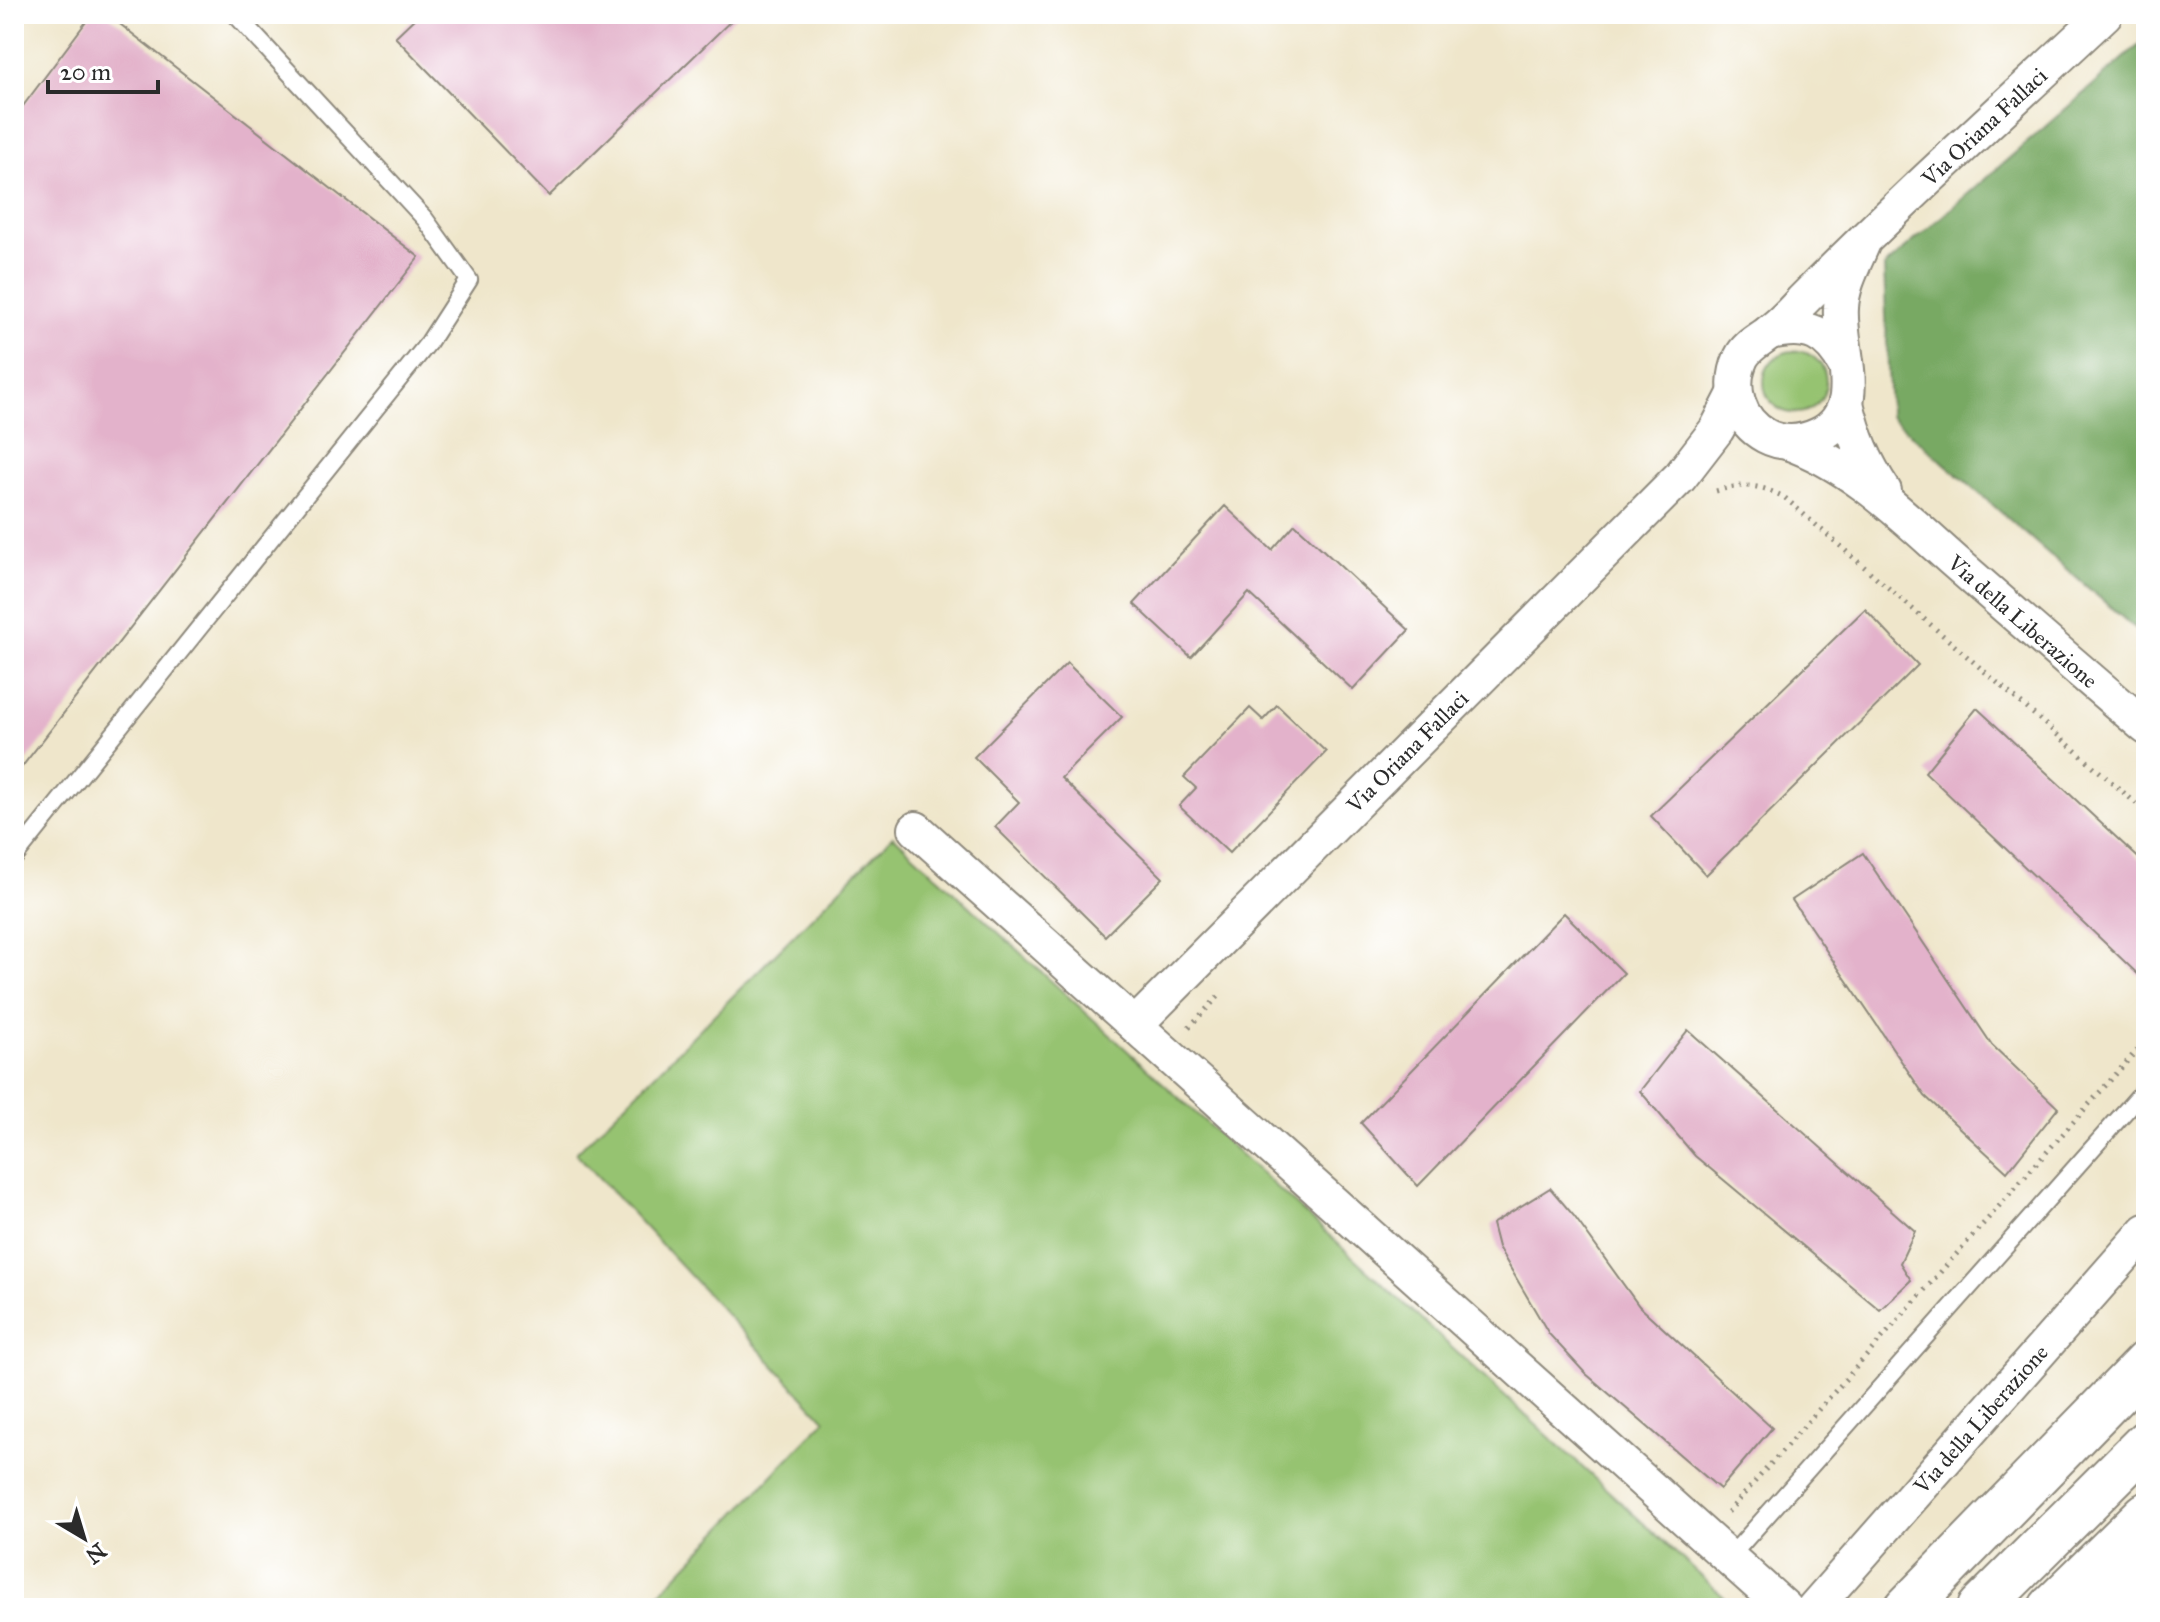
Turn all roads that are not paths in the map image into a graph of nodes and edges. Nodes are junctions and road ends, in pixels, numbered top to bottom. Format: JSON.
{"nodes":[{"id":1,"x":2105,"y":14,"type":"edge"},
{"id":2,"x":240,"y":17,"type":"edge"},
{"id":3,"x":1864,"y":240,"type":"junction"},
{"id":4,"x":1770,"y":332,"type":"junction"},
{"id":5,"x":1847,"y":366,"type":"junction"},
{"id":6,"x":1735,"y":394,"type":"junction"},
{"id":7,"x":1846,"y":403,"type":"junction"},
{"id":8,"x":1777,"y":440,"type":"junction"},
{"id":9,"x":1680,"y":477,"type":"junction"},
{"id":10,"x":1901,"y":515,"type":"junction"},
{"id":11,"x":2146,"y":727,"type":"edge"},
{"id":12,"x":916,"y":829,"type":"dead end"},
{"id":13,"x":14,"y":858,"type":"edge"},
{"id":14,"x":1135,"y":1025,"type":"junction"},
{"id":15,"x":2146,"y":1088,"type":"edge"},
{"id":16,"x":2146,"y":1231,"type":"edge"},
{"id":17,"x":2146,"y":1363,"type":"edge"},
{"id":18,"x":2146,"y":1443,"type":"edge"},
{"id":19,"x":2146,"y":1515,"type":"edge"},
{"id":20,"x":1717,"y":1547,"type":"junction"},
{"id":21,"x":2146,"y":1573,"type":"edge"},
{"id":22,"x":1785,"y":1608,"type":"edge"},
{"id":23,"x":1814,"y":1608,"type":"edge"},
{"id":24,"x":1907,"y":1608,"type":"edge"},
{"id":25,"x":1980,"y":1608,"type":"edge"},
{"id":26,"x":2051,"y":1608,"type":"edge"},
{"id":27,"x":2105,"y":1608,"type":"edge"}],
"edges":[{"from":1,"to":3,"type":"street","name":"Via Oriana Fallaci"},
{"from":2,"to":13,"type":"lane"},
{"from":3,"to":4,"type":"street","name":"Via Oriana Fallaci"},
{"from":3,"to":5,"type":"street"},
{"from":4,"to":5,"type":"street"},
{"from":4,"to":6,"type":"street"},
{"from":5,"to":7,"type":"street"},
{"from":6,"to":8,"type":"street"},
{"from":6,"to":9,"type":"street"},
{"from":7,"to":8,"type":"street"},
{"from":7,"to":10,"type":"street","name":"Via della Liberazione"},
{"from":8,"to":9,"type":"street"},
{"from":8,"to":10,"type":"street","name":"Via della Liberazione"},
{"from":9,"to":14,"type":"street","name":"Via Oriana Fallaci"},
{"from":10,"to":11,"type":"street","name":"Via della Liberazione"},
{"from":12,"to":14,"type":"street"},
{"from":14,"to":20,"type":"street"},
{"from":15,"to":20,"type":"lane"},
{"from":16,"to":23,"type":"street","name":"Via della Liberazione"},
{"from":17,"to":24,"type":"highway"},
{"from":18,"to":25,"type":"highway"},
{"from":19,"to":26,"type":"highway"},
{"from":20,"to":22,"type":"street"},
{"from":21,"to":27,"type":"highway"}]}
